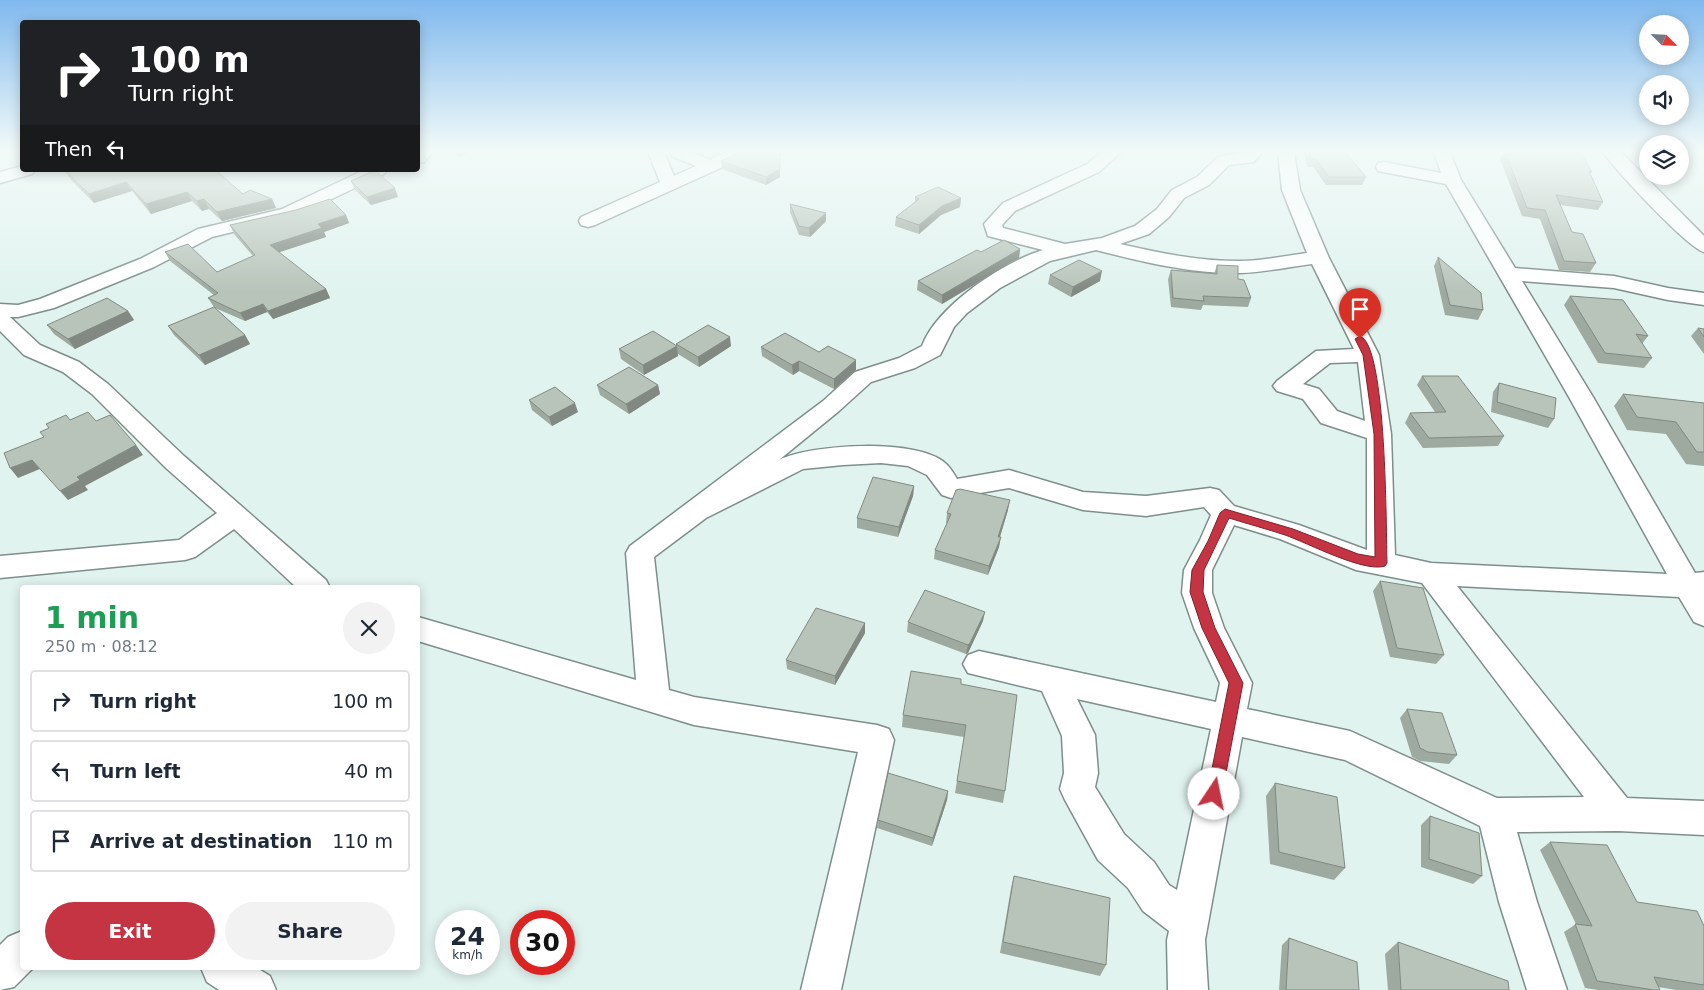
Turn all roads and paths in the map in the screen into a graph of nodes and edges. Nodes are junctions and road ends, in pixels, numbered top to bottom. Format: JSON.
{"nodes":[{"id":1,"x":319,"y":198,"type":"edge"},
{"id":2,"x":637,"y":198,"type":"edge"},
{"id":3,"x":1028,"y":198,"type":"edge"},
{"id":4,"x":1175,"y":198,"type":"edge"},
{"id":5,"x":1294,"y":198,"type":"edge"},
{"id":6,"x":1463,"y":198,"type":"edge"},
{"id":7,"x":1655,"y":198,"type":"edge"},
{"id":8,"x":588,"y":221,"type":"dead end"},
{"id":9,"x":1096,"y":245,"type":"junction"},
{"id":10,"x":1704,"y":246,"type":"edge"},
{"id":11,"x":1066,"y":250,"type":"junction"},
{"id":12,"x":1319,"y":258,"type":"junction"},
{"id":13,"x":1508,"y":274,"type":"junction"},
{"id":14,"x":1704,"y":299,"type":"edge"},
{"id":15,"x":0,"y":318,"type":"edge"},
{"id":16,"x":1368,"y":355,"type":"junction"},
{"id":17,"x":1379,"y":434,"type":"junction"},
{"id":18,"x":697,"y":511,"type":"junction"},
{"id":19,"x":1225,"y":513,"type":"junction"},
{"id":20,"x":235,"y":514,"type":"junction"},
{"id":21,"x":1381,"y":563,"type":"junction"},
{"id":22,"x":0,"y":567,"type":"edge"},
{"id":23,"x":1431,"y":574,"type":"junction"},
{"id":24,"x":1696,"y":584,"type":"edge"},
{"id":25,"x":313,"y":585,"type":"edge"},
{"id":26,"x":1704,"y":614,"type":"edge"},
{"id":27,"x":420,"y":630,"type":"edge"},
{"id":28,"x":979,"y":664,"type":"dead end"},
{"id":29,"x":1054,"y":681,"type":"junction"},
{"id":30,"x":654,"y":699,"type":"junction"},
{"id":31,"x":1229,"y":720,"type":"junction"},
{"id":32,"x":1618,"y":814,"type":"junction"},
{"id":33,"x":1495,"y":815,"type":"junction"},
{"id":34,"x":1704,"y":818,"type":"edge"},
{"id":35,"x":1190,"y":923,"type":"junction"},
{"id":36,"x":20,"y":953,"type":"edge"},
{"id":37,"x":224,"y":970,"type":"edge"},
{"id":38,"x":0,"y":972,"type":"edge"},
{"id":39,"x":256,"y":990,"type":"edge"},
{"id":40,"x":821,"y":990,"type":"edge"},
{"id":41,"x":1188,"y":990,"type":"edge"},
{"id":42,"x":1547,"y":990,"type":"edge"}],
"edges":[{"from":1,"to":15,"type":"street"},
{"from":2,"to":8,"type":"street"},
{"from":3,"to":11,"type":"street"},
{"from":4,"to":9,"type":"street"},
{"from":5,"to":12,"type":"street"},
{"from":6,"to":13,"type":"street"},
{"from":7,"to":10,"type":"street"},
{"from":9,"to":11,"type":"street"},
{"from":9,"to":12,"type":"street"},
{"from":11,"to":18,"type":"street"},
{"from":12,"to":16,"type":"street"},
{"from":13,"to":14,"type":"street"},
{"from":13,"to":24,"type":"street"},
{"from":15,"to":20,"type":"street"},
{"from":16,"to":17,"type":"street"},
{"from":16,"to":17,"type":"street"},
{"from":17,"to":21,"type":"street"},
{"from":18,"to":19,"type":"street"},
{"from":18,"to":30,"type":"street"},
{"from":19,"to":21,"type":"street"},
{"from":19,"to":31,"type":"street"},
{"from":20,"to":22,"type":"street"},
{"from":20,"to":25,"type":"street"},
{"from":21,"to":23,"type":"street"},
{"from":23,"to":24,"type":"street"},
{"from":23,"to":32,"type":"street"},
{"from":24,"to":26,"type":"street"},
{"from":27,"to":30,"type":"street"},
{"from":28,"to":29,"type":"street"},
{"from":29,"to":31,"type":"street"},
{"from":29,"to":35,"type":"street"},
{"from":30,"to":40,"type":"street"},
{"from":31,"to":33,"type":"street"},
{"from":31,"to":35,"type":"street"},
{"from":32,"to":33,"type":"street"},
{"from":32,"to":34,"type":"street"},
{"from":33,"to":42,"type":"street"},
{"from":35,"to":41,"type":"street"},
{"from":36,"to":38,"type":"street"},
{"from":37,"to":39,"type":"street"}]}
